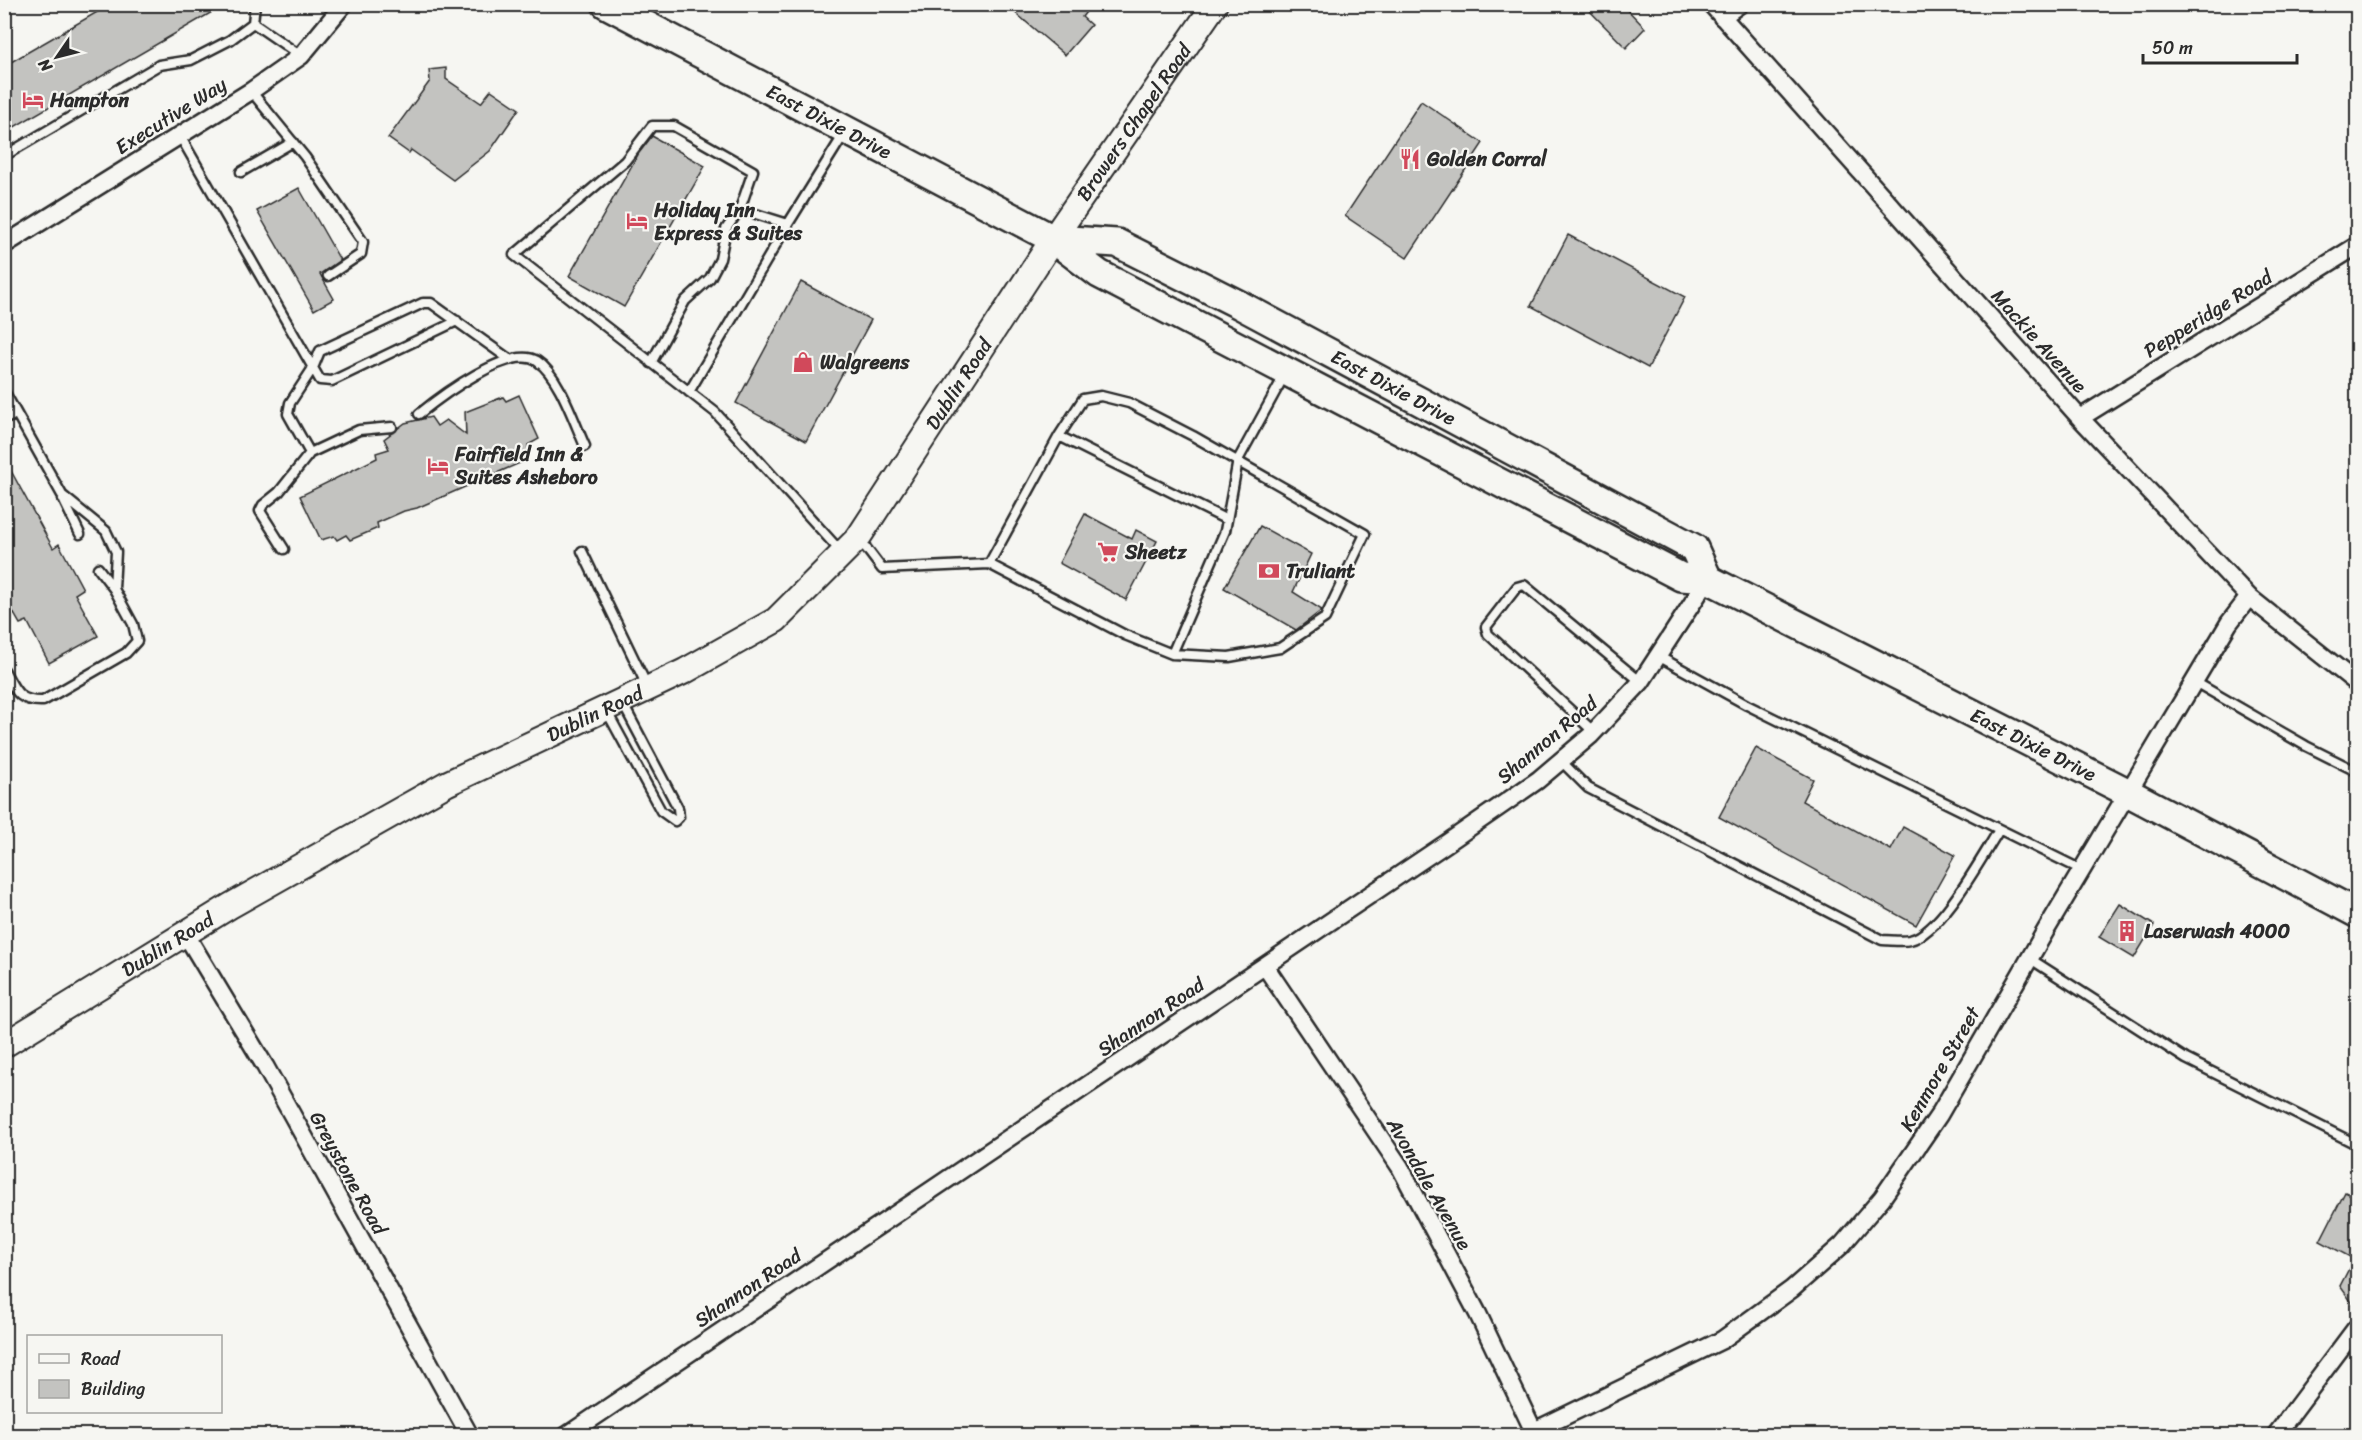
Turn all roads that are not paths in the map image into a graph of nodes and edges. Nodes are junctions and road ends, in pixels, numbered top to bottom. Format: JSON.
{"nodes":[{"id":1,"x":255,"y":4,"type":"edge"},
{"id":2,"x":344,"y":4,"type":"edge"},
{"id":3,"x":606,"y":4,"type":"edge"},
{"id":4,"x":1215,"y":4,"type":"edge"},
{"id":5,"x":1740,"y":4,"type":"edge"},
{"id":6,"x":1716,"y":11,"type":"edge"},
{"id":7,"x":253,"y":23,"type":"junction"},
{"id":8,"x":301,"y":56,"type":"junction"},
{"id":9,"x":251,"y":92,"type":"junction"},
{"id":10,"x":846,"y":131,"type":"junction"},
{"id":11,"x":180,"y":135,"type":"junction"},
{"id":12,"x":293,"y":142,"type":"junction"},
{"id":13,"x":4,"y":156,"type":"edge"},
{"id":14,"x":241,"y":172,"type":"dead end"},
{"id":15,"x":740,"y":209,"type":"junction"},
{"id":16,"x":788,"y":224,"type":"junction"},
{"id":17,"x":1053,"y":239,"type":"junction"},
{"id":18,"x":6,"y":240,"type":"edge"},
{"id":19,"x":2358,"y":245,"type":"edge"},
{"id":20,"x":328,"y":276,"type":"dead end"},
{"id":21,"x":457,"y":321,"type":"junction"},
{"id":22,"x":509,"y":359,"type":"junction"},
{"id":23,"x":651,"y":363,"type":"junction"},
{"id":24,"x":313,"y":368,"type":"junction"},
{"id":25,"x":1286,"y":373,"type":"junction"},
{"id":26,"x":4,"y":391,"type":"edge"},
{"id":27,"x":689,"y":393,"type":"junction"},
{"id":28,"x":16,"y":414,"type":"junction"},
{"id":29,"x":419,"y":414,"type":"dead end"},
{"id":30,"x":2080,"y":418,"type":"junction"},
{"id":31,"x":4,"y":420,"type":"edge"},
{"id":32,"x":392,"y":427,"type":"dead end"},
{"id":33,"x":1059,"y":436,"type":"junction"},
{"id":34,"x":585,"y":446,"type":"dead end"},
{"id":35,"x":310,"y":453,"type":"junction"},
{"id":36,"x":1238,"y":460,"type":"junction"},
{"id":37,"x":62,"y":495,"type":"junction"},
{"id":38,"x":1227,"y":520,"type":"junction"},
{"id":39,"x":80,"y":534,"type":"dead end"},
{"id":40,"x":850,"y":546,"type":"junction"},
{"id":41,"x":284,"y":549,"type":"dead end"},
{"id":42,"x":582,"y":551,"type":"dead end"},
{"id":43,"x":989,"y":564,"type":"junction"},
{"id":44,"x":98,"y":568,"type":"dead end"},
{"id":45,"x":1708,"y":579,"type":"junction"},
{"id":46,"x":114,"y":589,"type":"junction"},
{"id":47,"x":2248,"y":597,"type":"junction"},
{"id":48,"x":1172,"y":654,"type":"junction"},
{"id":49,"x":1659,"y":656,"type":"junction"},
{"id":50,"x":4,"y":670,"type":"edge"},
{"id":51,"x":2195,"y":681,"type":"junction"},
{"id":52,"x":1641,"y":682,"type":"junction"},
{"id":53,"x":2358,"y":684,"type":"edge"},
{"id":54,"x":648,"y":688,"type":"junction"},
{"id":55,"x":613,"y":704,"type":"junction"},
{"id":56,"x":1594,"y":732,"type":"junction"},
{"id":57,"x":1561,"y":761,"type":"junction"},
{"id":58,"x":2358,"y":772,"type":"edge"},
{"id":59,"x":2129,"y":793,"type":"junction"},
{"id":60,"x":1999,"y":830,"type":"junction"},
{"id":61,"x":2082,"y":870,"type":"junction"},
{"id":62,"x":2358,"y":914,"type":"edge"},
{"id":63,"x":186,"y":933,"type":"junction"},
{"id":64,"x":2029,"y":958,"type":"junction"},
{"id":65,"x":1265,"y":966,"type":"junction"},
{"id":66,"x":4,"y":1045,"type":"edge"},
{"id":67,"x":2358,"y":1145,"type":"edge"},
{"id":68,"x":2356,"y":1328,"type":"dead end"},
{"id":69,"x":1535,"y":1433,"type":"edge"},
{"id":70,"x":470,"y":1436,"type":"edge"},
{"id":71,"x":566,"y":1436,"type":"edge"},
{"id":72,"x":2275,"y":1436,"type":"edge"}],
"edges":[{"from":1,"to":7,"type":"lane"},
{"from":2,"to":8,"type":"street","name":"Executive Way"},
{"from":3,"to":10,"type":"main road","name":"East Dixie Drive"},
{"from":4,"to":17,"type":"street","name":"Browers Chapel Road"},
{"from":5,"to":6,"type":"street"},
{"from":6,"to":30,"type":"street","name":"Mackie Avenue"},
{"from":7,"to":8,"type":"lane"},
{"from":7,"to":13,"type":"lane"},
{"from":8,"to":9,"type":"street","name":"Executive Way"},
{"from":9,"to":11,"type":"street","name":"Executive Way"},
{"from":9,"to":12,"type":"lane"},
{"from":10,"to":16,"type":"lane"},
{"from":10,"to":17,"type":"main road","name":"East Dixie Drive"},
{"from":11,"to":18,"type":"street","name":"Executive Way"},
{"from":11,"to":24,"type":"lane"},
{"from":12,"to":14,"type":"lane"},
{"from":12,"to":20,"type":"lane"},
{"from":15,"to":16,"type":"lane"},
{"from":15,"to":23,"type":"lane"},
{"from":15,"to":23,"type":"lane"},
{"from":16,"to":27,"type":"lane"},
{"from":17,"to":25,"type":"main road","name":"East Dixie Drive"},
{"from":17,"to":40,"type":"street","name":"Dublin Road"},
{"from":17,"to":45,"type":"main road","name":"East Dixie Drive"},
{"from":19,"to":30,"type":"street","name":"Pepperidge Road"},
{"from":21,"to":22,"type":"lane"},
{"from":21,"to":24,"type":"lane"},
{"from":21,"to":24,"type":"lane"},
{"from":22,"to":29,"type":"lane"},
{"from":22,"to":34,"type":"lane"},
{"from":23,"to":27,"type":"lane"},
{"from":24,"to":35,"type":"lane"},
{"from":25,"to":36,"type":"lane"},
{"from":25,"to":45,"type":"main road","name":"East Dixie Drive"},
{"from":26,"to":28,"type":"lane"},
{"from":27,"to":40,"type":"lane"},
{"from":28,"to":31,"type":"lane"},
{"from":28,"to":37,"type":"lane"},
{"from":30,"to":47,"type":"street","name":"Mackie Avenue"},
{"from":32,"to":35,"type":"lane"},
{"from":33,"to":36,"type":"lane"},
{"from":33,"to":38,"type":"lane"},
{"from":33,"to":43,"type":"lane"},
{"from":35,"to":41,"type":"lane"},
{"from":36,"to":38,"type":"lane"},
{"from":36,"to":48,"type":"lane"},
{"from":37,"to":39,"type":"lane"},
{"from":37,"to":46,"type":"lane"},
{"from":38,"to":48,"type":"lane"},
{"from":40,"to":43,"type":"lane"},
{"from":40,"to":54,"type":"street","name":"Dublin Road"},
{"from":42,"to":54,"type":"lane"},
{"from":43,"to":48,"type":"lane"},
{"from":44,"to":46,"type":"lane"},
{"from":45,"to":49,"type":"street","name":"Shannon Road"},
{"from":45,"to":59,"type":"main road","name":"East Dixie Drive"},
{"from":46,"to":50,"type":"lane"},
{"from":47,"to":51,"type":"street","name":"Kenmore Street"},
{"from":47,"to":53,"type":"street","name":"Mackie Avenue"},
{"from":49,"to":52,"type":"street","name":"Shannon Road"},
{"from":49,"to":60,"type":"lane"},
{"from":51,"to":58,"type":"lane"},
{"from":51,"to":59,"type":"street","name":"Kenmore Street"},
{"from":52,"to":56,"type":"street","name":"Shannon Road"},
{"from":52,"to":56,"type":"lane"},
{"from":54,"to":55,"type":"street","name":"Dublin Road"},
{"from":55,"to":55,"type":"lane"},
{"from":55,"to":63,"type":"street","name":"Dublin Road"},
{"from":56,"to":57,"type":"street","name":"Shannon Road"},
{"from":57,"to":60,"type":"lane"},
{"from":57,"to":65,"type":"street","name":"Shannon Road"},
{"from":59,"to":61,"type":"street","name":"Kenmore Street"},
{"from":59,"to":62,"type":"main road","name":"East Dixie Drive"},
{"from":60,"to":61,"type":"lane"},
{"from":61,"to":64,"type":"street","name":"Kenmore Street"},
{"from":63,"to":66,"type":"street","name":"Dublin Road"},
{"from":63,"to":70,"type":"street","name":"Greystone Road"},
{"from":64,"to":67,"type":"lane"},
{"from":64,"to":69,"type":"street","name":"Kenmore Street"},
{"from":65,"to":69,"type":"street","name":"Avondale Avenue"},
{"from":65,"to":71,"type":"street","name":"Shannon Road"},
{"from":68,"to":72,"type":"street"}]}
